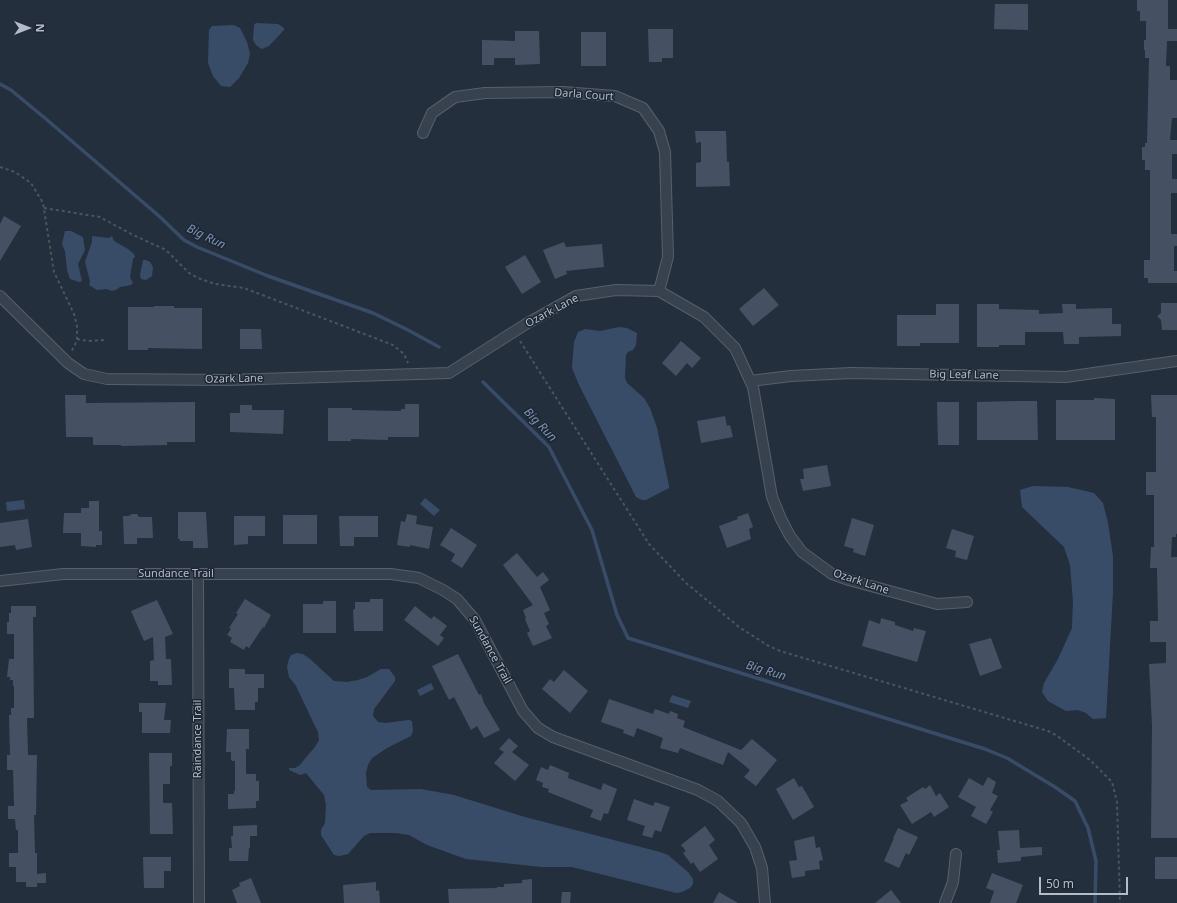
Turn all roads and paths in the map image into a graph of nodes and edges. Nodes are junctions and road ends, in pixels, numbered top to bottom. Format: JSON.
{"nodes":[{"id":1,"x":423,"y":133,"type":"dead end"},
{"id":2,"x":0,"y":167,"type":"edge"},
{"id":3,"x":44,"y":208,"type":"junction"},
{"id":4,"x":659,"y":291,"type":"junction"},
{"id":5,"x":0,"y":296,"type":"edge"},
{"id":6,"x":514,"y":332,"type":"junction"},
{"id":7,"x":77,"y":338,"type":"junction"},
{"id":8,"x":106,"y":340,"type":"dead end"},
{"id":9,"x":65,"y":360,"type":"junction"},
{"id":10,"x":1177,"y":361,"type":"edge"},
{"id":11,"x":412,"y":374,"type":"junction"},
{"id":12,"x":750,"y":381,"type":"junction"},
{"id":13,"x":198,"y":574,"type":"junction"},
{"id":14,"x":0,"y":581,"type":"edge"},
{"id":15,"x":967,"y":602,"type":"dead end"},
{"id":16,"x":956,"y":854,"type":"dead end"},
{"id":17,"x":199,"y":903,"type":"edge"},
{"id":18,"x":765,"y":903,"type":"edge"},
{"id":19,"x":945,"y":903,"type":"edge"},
{"id":20,"x":1120,"y":903,"type":"edge"}],
"edges":[{"from":1,"to":4,"type":"street","name":"Darla Court"},
{"from":2,"to":3,"type":"path"},
{"from":3,"to":7,"type":"path"},
{"from":3,"to":11,"type":"path"},
{"from":4,"to":6,"type":"street","name":"Ozark Lane"},
{"from":4,"to":12,"type":"street","name":"Ozark Lane"},
{"from":5,"to":9,"type":"street","name":"Ozark Lane"},
{"from":6,"to":11,"type":"street","name":"Ozark Lane"},
{"from":6,"to":20,"type":"path"},
{"from":7,"to":8,"type":"path"},
{"from":7,"to":9,"type":"path"},
{"from":9,"to":11,"type":"street","name":"Ozark Lane"},
{"from":10,"to":12,"type":"street","name":"Big Leaf Lane"},
{"from":12,"to":15,"type":"street","name":"Ozark Lane"},
{"from":13,"to":14,"type":"street","name":"Sundance Trail"},
{"from":13,"to":17,"type":"street","name":"Raindance Trail"},
{"from":13,"to":18,"type":"street","name":"Sundance Trail"},
{"from":16,"to":19,"type":"street"}]}
